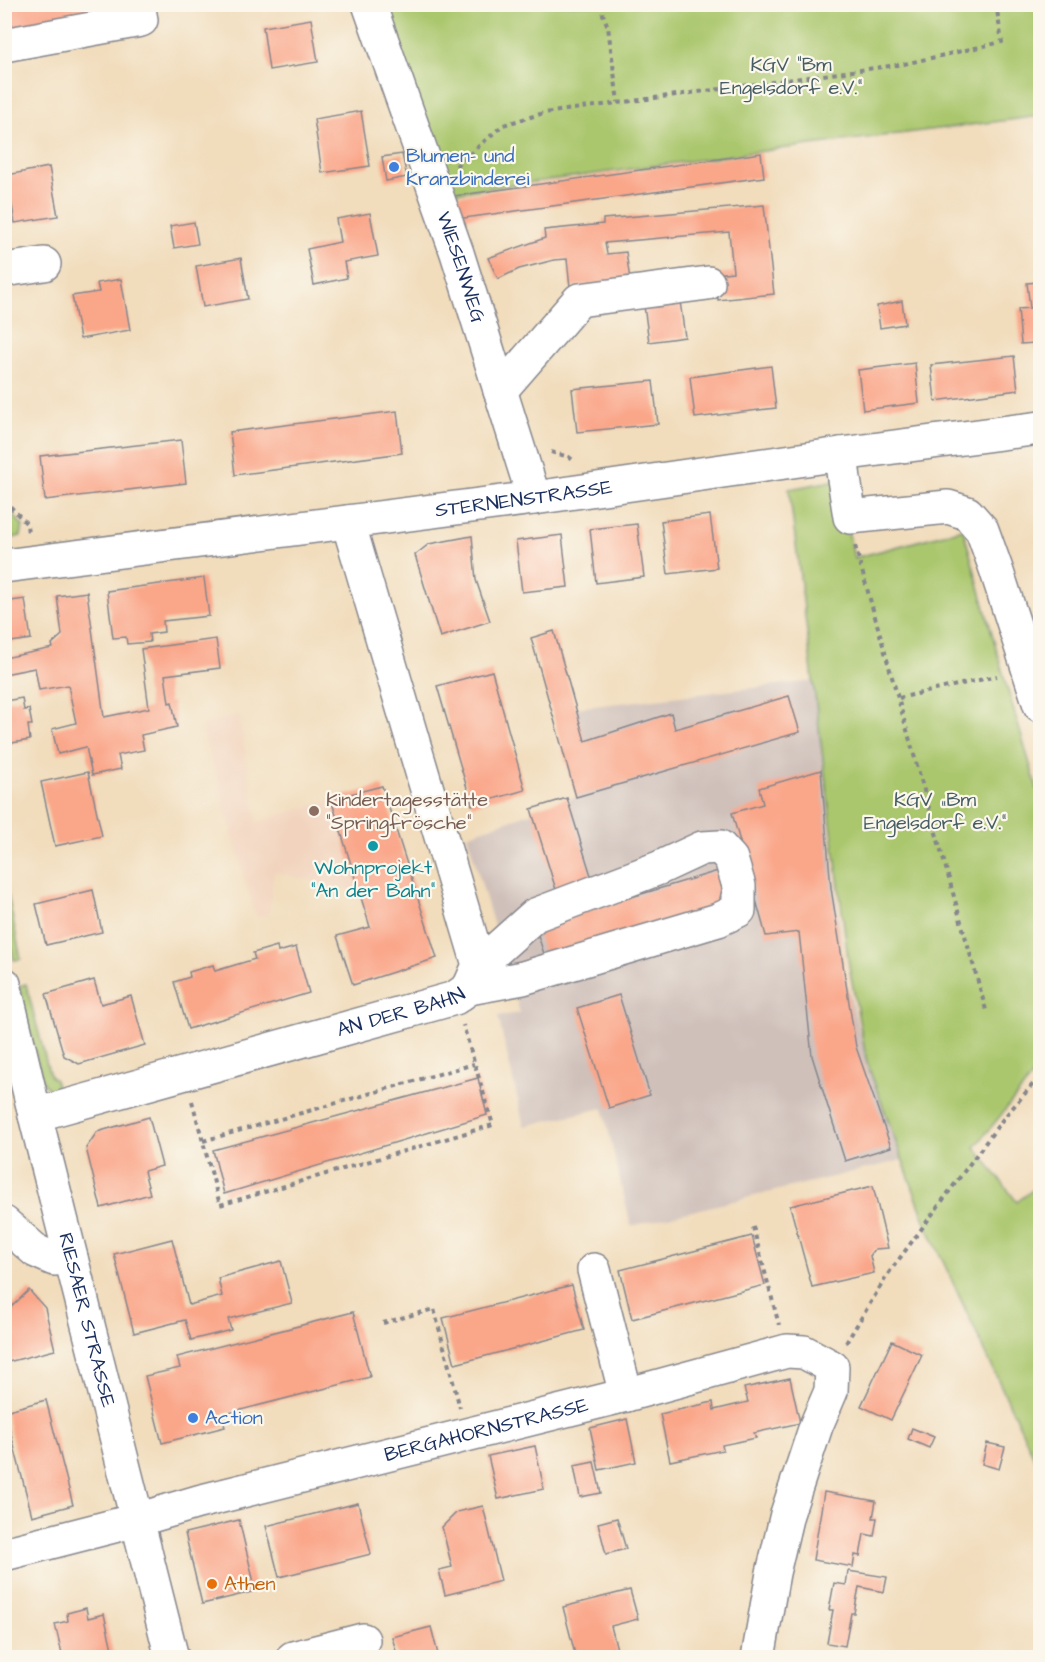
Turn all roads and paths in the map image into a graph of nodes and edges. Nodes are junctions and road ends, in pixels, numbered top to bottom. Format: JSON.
{"nodes":[{"id":1,"x":138,"y":4,"type":"edge"},
{"id":2,"x":369,"y":4,"type":"edge"},
{"id":3,"x":599,"y":4,"type":"edge"},
{"id":4,"x":996,"y":4,"type":"edge"},
{"id":5,"x":4,"y":45,"type":"edge"},
{"id":6,"x":618,"y":102,"type":"junction"},
{"id":7,"x":439,"y":202,"type":"junction"},
{"id":8,"x":44,"y":264,"type":"dead end"},
{"id":9,"x":4,"y":270,"type":"edge"},
{"id":10,"x":708,"y":283,"type":"dead end"},
{"id":11,"x":500,"y":391,"type":"junction"},
{"id":12,"x":1041,"y":428,"type":"edge"},
{"id":13,"x":516,"y":441,"type":"junction"},
{"id":14,"x":841,"y":454,"type":"junction"},
{"id":15,"x":610,"y":486,"type":"junction"},
{"id":16,"x":534,"y":498,"type":"junction"},
{"id":17,"x":4,"y":500,"type":"edge"},
{"id":18,"x":850,"y":517,"type":"junction"},
{"id":19,"x":348,"y":522,"type":"junction"},
{"id":20,"x":18,"y":564,"type":"edge"},
{"id":21,"x":998,"y":676,"type":"dead end"},
{"id":22,"x":899,"y":698,"type":"junction"},
{"id":23,"x":1041,"y":705,"type":"edge"},
{"id":24,"x":4,"y":984,"type":"edge"},
{"id":25,"x":467,"y":984,"type":"junction"},
{"id":26,"x":986,"y":1010,"type":"dead end"},
{"id":27,"x":474,"y":1064,"type":"junction"},
{"id":28,"x":185,"y":1073,"type":"junction"},
{"id":29,"x":1041,"y":1076,"type":"edge"},
{"id":30,"x":35,"y":1115,"type":"junction"},
{"id":31,"x":203,"y":1141,"type":"junction"},
{"id":32,"x":4,"y":1223,"type":"edge"},
{"id":33,"x":753,"y":1227,"type":"dead end"},
{"id":34,"x":70,"y":1258,"type":"junction"},
{"id":35,"x":594,"y":1270,"type":"dead end"},
{"id":36,"x":383,"y":1323,"type":"dead end"},
{"id":37,"x":787,"y":1351,"type":"junction"},
{"id":38,"x":832,"y":1367,"type":"junction"},
{"id":39,"x":626,"y":1395,"type":"junction"},
{"id":40,"x":467,"y":1435,"type":"junction"},
{"id":41,"x":137,"y":1520,"type":"junction"},
{"id":42,"x":4,"y":1554,"type":"edge"},
{"id":43,"x":363,"y":1640,"type":"dead end"},
{"id":44,"x":172,"y":1658,"type":"edge"},
{"id":45,"x":292,"y":1658,"type":"edge"},
{"id":46,"x":758,"y":1658,"type":"edge"}],
"edges":[{"from":1,"to":5,"type":"street"},
{"from":2,"to":7,"type":"street","name":"WIESENWEG"},
{"from":3,"to":6,"type":"path"},
{"from":4,"to":6,"type":"path"},
{"from":6,"to":7,"type":"path"},
{"from":7,"to":11,"type":"street","name":"WIESENWEG"},
{"from":8,"to":9,"type":"street"},
{"from":10,"to":11,"type":"street"},
{"from":11,"to":13,"type":"street","name":"WIESENWEG"},
{"from":12,"to":14,"type":"street","name":"STERNENSTRASSE"},
{"from":13,"to":15,"type":"path"},
{"from":13,"to":16,"type":"street","name":"WIESENWEG"},
{"from":14,"to":15,"type":"street","name":"STERNENSTRASSE"},
{"from":14,"to":18,"type":"street"},
{"from":15,"to":16,"type":"street","name":"STERNENSTRASSE"},
{"from":16,"to":19,"type":"street","name":"STERNENSTRASSE"},
{"from":17,"to":20,"type":"path"},
{"from":18,"to":22,"type":"path"},
{"from":18,"to":23,"type":"street"},
{"from":19,"to":20,"type":"street","name":"STERNENSTRASSE"},
{"from":19,"to":25,"type":"street","name":"AN DER BAHN"},
{"from":21,"to":22,"type":"path"},
{"from":22,"to":26,"type":"path"},
{"from":24,"to":30,"type":"street","name":"RIESAER STRASSE"},
{"from":25,"to":25,"type":"street"},
{"from":25,"to":27,"type":"path"},
{"from":25,"to":28,"type":"street","name":"AN DER BAHN"},
{"from":27,"to":31,"type":"path"},
{"from":27,"to":31,"type":"path"},
{"from":28,"to":30,"type":"street","name":"AN DER BAHN"},
{"from":28,"to":31,"type":"path"},
{"from":29,"to":38,"type":"path"},
{"from":30,"to":34,"type":"street","name":"RIESAER STRASSE"},
{"from":32,"to":34,"type":"street"},
{"from":33,"to":37,"type":"path"},
{"from":34,"to":41,"type":"street","name":"RIESAER STRASSE"},
{"from":35,"to":39,"type":"street"},
{"from":36,"to":40,"type":"path"},
{"from":37,"to":38,"type":"street","name":"BERGAHORNSTRASSE"},
{"from":37,"to":39,"type":"street","name":"BERGAHORNSTRASSE"},
{"from":38,"to":46,"type":"street"},
{"from":39,"to":40,"type":"street","name":"BERGAHORNSTRASSE"},
{"from":40,"to":41,"type":"street","name":"BERGAHORNSTRASSE"},
{"from":41,"to":42,"type":"street","name":"BERGAHORNSTRASSE"},
{"from":41,"to":44,"type":"street","name":"RIESAER STRASSE"},
{"from":43,"to":45,"type":"street"}]}
